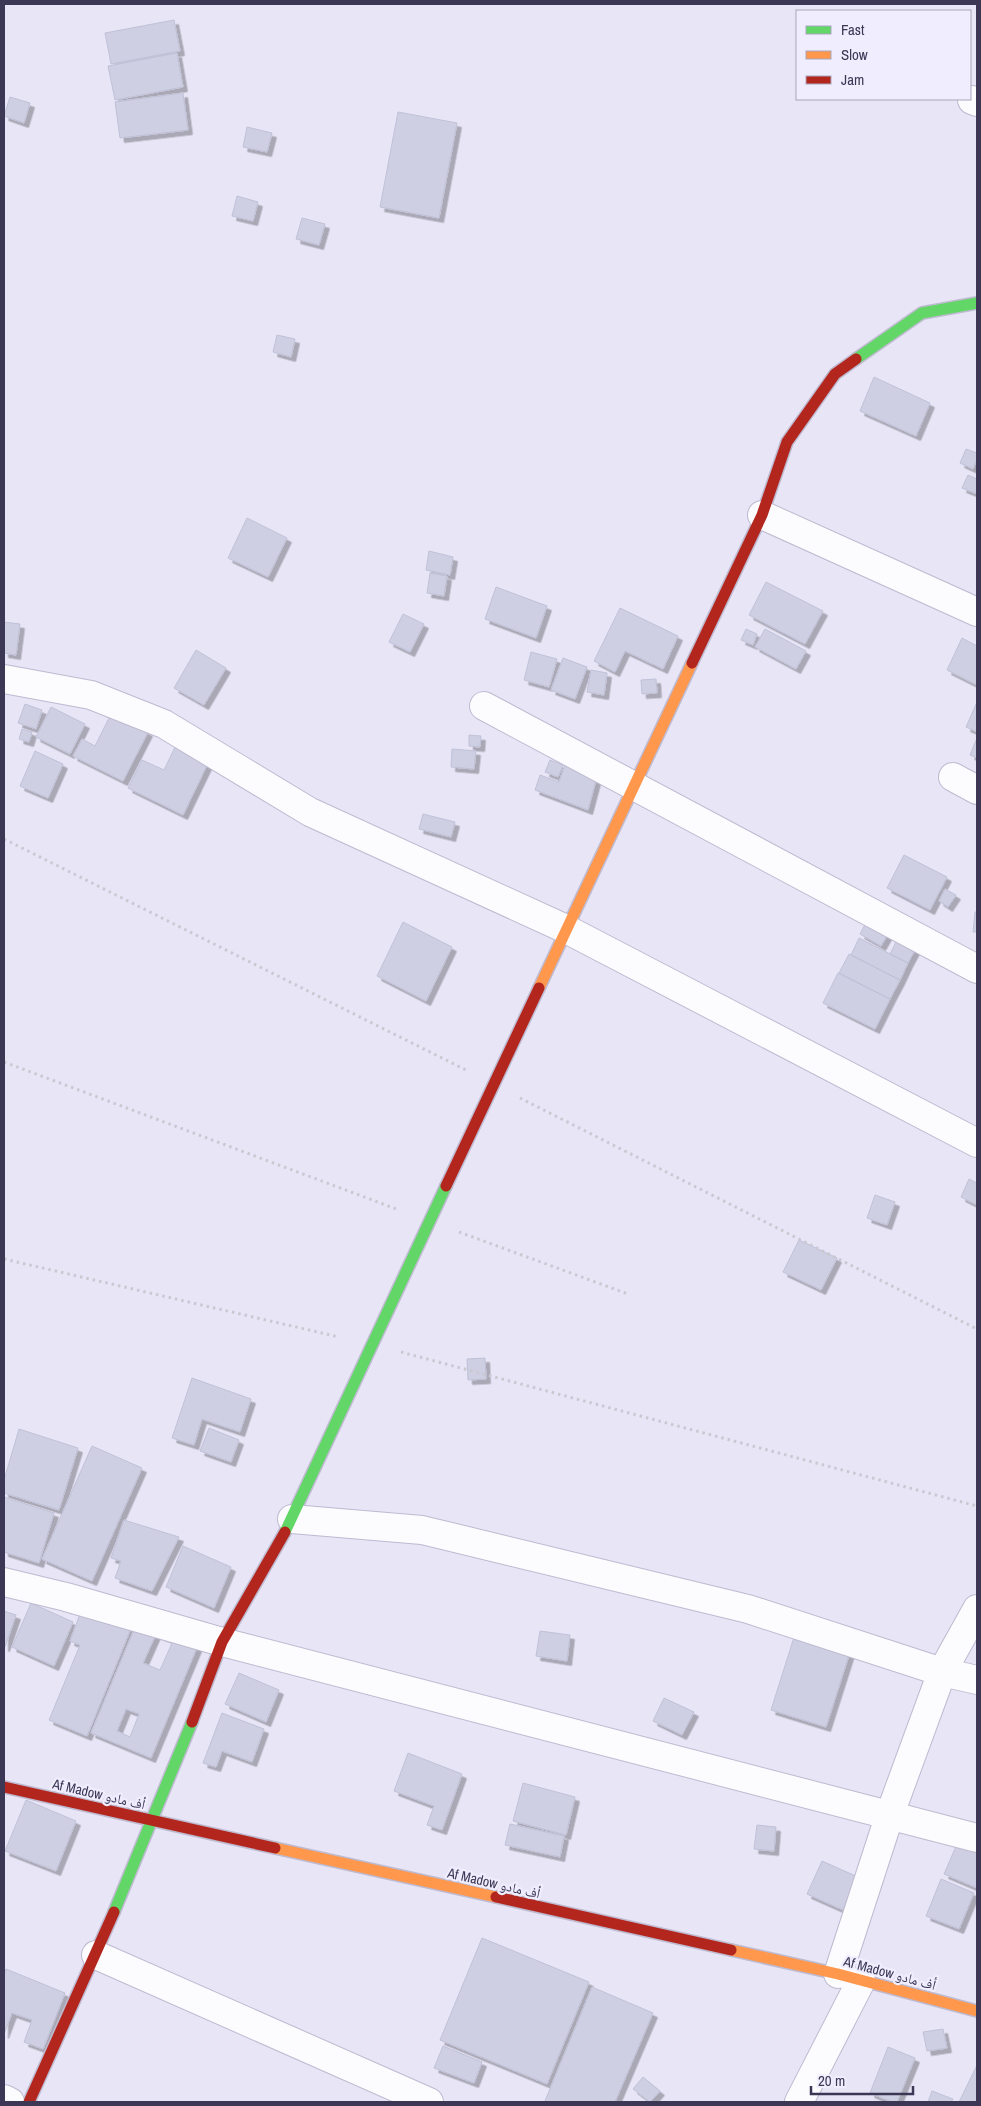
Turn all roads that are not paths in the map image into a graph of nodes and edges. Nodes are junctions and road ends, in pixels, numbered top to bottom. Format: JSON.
{"nodes":[{"id":1,"x":977,"y":303,"type":"edge"},
{"id":2,"x":762,"y":515,"type":"junction"},
{"id":3,"x":977,"y":612,"type":"edge"},
{"id":4,"x":4,"y":679,"type":"edge"},
{"id":5,"x":484,"y":706,"type":"dead end"},
{"id":6,"x":953,"y":777,"type":"dead end"},
{"id":7,"x":635,"y":786,"type":"junction"},
{"id":8,"x":977,"y":790,"type":"edge"},
{"id":9,"x":566,"y":929,"type":"junction"},
{"id":10,"x":977,"y":969,"type":"edge"},
{"id":11,"x":977,"y":1143,"type":"edge"},
{"id":12,"x":292,"y":1519,"type":"junction"},
{"id":13,"x":4,"y":1582,"type":"edge"},
{"id":14,"x":977,"y":1609,"type":"edge"},
{"id":15,"x":222,"y":1642,"type":"junction"},
{"id":16,"x":942,"y":1672,"type":"junction"},
{"id":17,"x":977,"y":1680,"type":"edge"},
{"id":18,"x":4,"y":1787,"type":"edge"},
{"id":19,"x":890,"y":1814,"type":"junction"},
{"id":20,"x":150,"y":1821,"type":"junction"},
{"id":21,"x":977,"y":1838,"type":"edge"},
{"id":22,"x":96,"y":1954,"type":"junction"},
{"id":23,"x":849,"y":1977,"type":"junction"},
{"id":24,"x":977,"y":2011,"type":"edge"},
{"id":25,"x":4,"y":2100,"type":"edge"},
{"id":26,"x":804,"y":2101,"type":"edge"},
{"id":27,"x":10,"y":2102,"type":"edge"},
{"id":28,"x":29,"y":2102,"type":"edge"},
{"id":29,"x":429,"y":2102,"type":"edge"}],
"edges":[{"from":1,"to":2,"type":"street"},
{"from":2,"to":3,"type":"street"},
{"from":2,"to":7,"type":"street"},
{"from":4,"to":9,"type":"street"},
{"from":5,"to":7,"type":"street"},
{"from":6,"to":8,"type":"street"},
{"from":7,"to":9,"type":"street"},
{"from":7,"to":10,"type":"street"},
{"from":9,"to":11,"type":"street"},
{"from":9,"to":12,"type":"street"},
{"from":12,"to":15,"type":"street"},
{"from":12,"to":16,"type":"street"},
{"from":13,"to":15,"type":"street"},
{"from":14,"to":16,"type":"street"},
{"from":15,"to":19,"type":"street"},
{"from":15,"to":20,"type":"street"},
{"from":16,"to":17,"type":"street"},
{"from":16,"to":19,"type":"street"},
{"from":18,"to":20,"type":"street","name":"Af Madow أف مادو"},
{"from":19,"to":21,"type":"street"},
{"from":19,"to":23,"type":"street"},
{"from":20,"to":22,"type":"street"},
{"from":20,"to":23,"type":"street","name":"Af Madow أف مادو"},
{"from":22,"to":28,"type":"street"},
{"from":22,"to":29,"type":"street"},
{"from":23,"to":24,"type":"street","name":"Af Madow أف مادو"},
{"from":23,"to":26,"type":"street"},
{"from":25,"to":27,"type":"street"}]}
